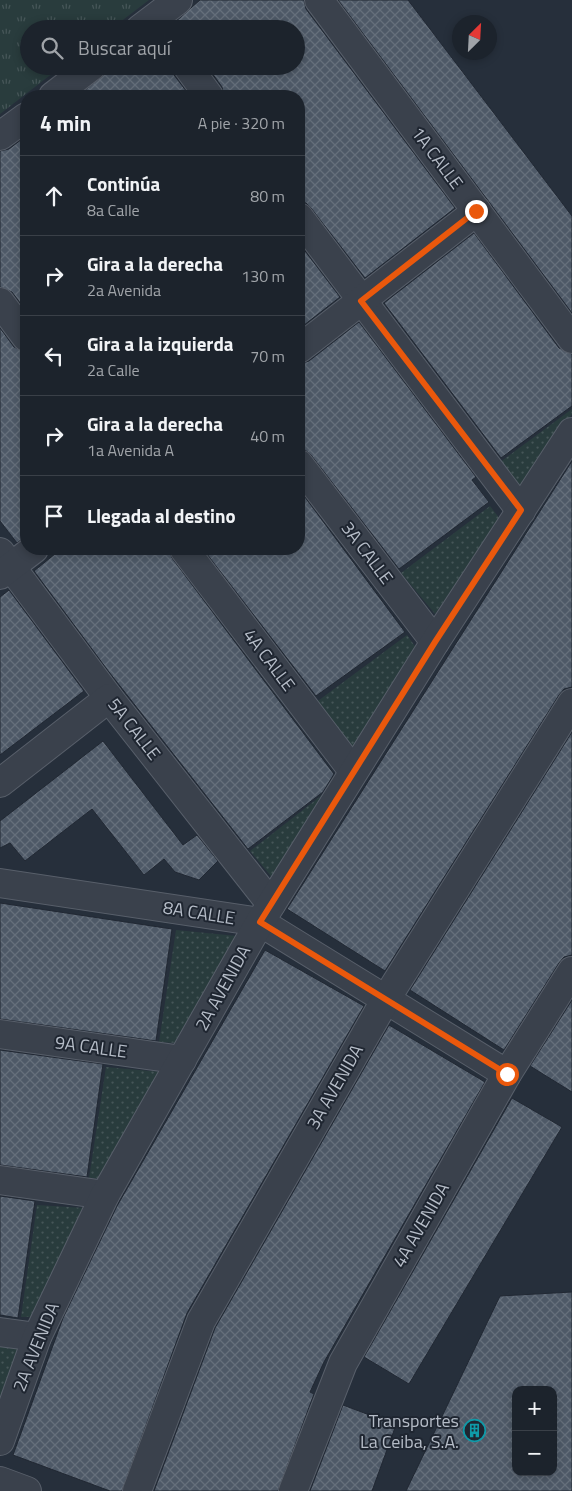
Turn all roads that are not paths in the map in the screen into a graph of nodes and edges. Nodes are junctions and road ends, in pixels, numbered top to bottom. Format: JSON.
{"nodes":[{"id":1,"x":178,"y":0,"type":"edge"},
{"id":2,"x":319,"y":0,"type":"edge"},
{"id":3,"x":156,"y":20,"type":"edge"},
{"id":4,"x":80,"y":75,"type":"edge"},
{"id":5,"x":194,"y":75,"type":"edge"},
{"id":6,"x":61,"y":90,"type":"edge"},
{"id":7,"x":205,"y":90,"type":"edge"},
{"id":8,"x":20,"y":121,"type":"edge"},
{"id":9,"x":0,"y":136,"type":"edge"},
{"id":10,"x":476,"y":211,"type":"junction"},
{"id":11,"x":305,"y":225,"type":"edge"},
{"id":12,"x":361,"y":301,"type":"junction"},
{"id":13,"x":0,"y":302,"type":"edge"},
{"id":14,"x":20,"y":329,"type":"edge"},
{"id":15,"x":572,"y":339,"type":"edge"},
{"id":16,"x":305,"y":344,"type":"edge"},
{"id":17,"x":572,"y":432,"type":"edge"},
{"id":18,"x":305,"y":472,"type":"edge"},
{"id":19,"x":521,"y":510,"type":"junction"},
{"id":20,"x":22,"y":555,"type":"edge"},
{"id":21,"x":189,"y":555,"type":"edge"},
{"id":22,"x":3,"y":564,"type":"edge"},
{"id":23,"x":435,"y":642,"type":"junction"},
{"id":24,"x":109,"y":698,"type":"junction"},
{"id":25,"x":572,"y":703,"type":"edge"},
{"id":26,"x":353,"y":771,"type":"junction"},
{"id":27,"x":0,"y":783,"type":"edge"},
{"id":28,"x":0,"y":883,"type":"edge"},
{"id":29,"x":265,"y":913,"type":"junction"},
{"id":30,"x":572,"y":971,"type":"edge"},
{"id":31,"x":386,"y":999,"type":"junction"},
{"id":32,"x":0,"y":1034,"type":"edge"},
{"id":33,"x":182,"y":1060,"type":"junction"},
{"id":34,"x":507,"y":1074,"type":"junction"},
{"id":35,"x":0,"y":1180,"type":"edge"},
{"id":36,"x":105,"y":1195,"type":"junction"},
{"id":37,"x":0,"y":1332,"type":"edge"},
{"id":38,"x":37,"y":1337,"type":"junction"},
{"id":39,"x":0,"y":1441,"type":"edge"},
{"id":40,"x":0,"y":1481,"type":"edge"},
{"id":41,"x":28,"y":1491,"type":"edge"},
{"id":42,"x":137,"y":1491,"type":"edge"},
{"id":43,"x":293,"y":1491,"type":"edge"}],
"edges":[{"from":1,"to":3,"type":"street"},
{"from":2,"to":10,"type":"street","name":"1A CALLE"},
{"from":4,"to":6,"type":"street"},
{"from":5,"to":7,"type":"street"},
{"from":8,"to":9,"type":"street"},
{"from":10,"to":12,"type":"street"},
{"from":10,"to":15,"type":"street","name":"1A CALLE"},
{"from":11,"to":12,"type":"street"},
{"from":12,"to":16,"type":"street"},
{"from":12,"to":19,"type":"street"},
{"from":13,"to":14,"type":"street"},
{"from":17,"to":19,"type":"street","name":"2A AVENIDA"},
{"from":18,"to":23,"type":"street","name":"3A CALLE"},
{"from":19,"to":23,"type":"street","name":"2A AVENIDA"},
{"from":20,"to":22,"type":"street"},
{"from":21,"to":26,"type":"street","name":"4A CALLE"},
{"from":22,"to":24,"type":"street","name":"5A CALLE"},
{"from":23,"to":26,"type":"street","name":"2A AVENIDA"},
{"from":24,"to":27,"type":"street"},
{"from":24,"to":29,"type":"street","name":"5A CALLE"},
{"from":25,"to":31,"type":"street","name":"3A AVENIDA"},
{"from":26,"to":29,"type":"street","name":"2A AVENIDA"},
{"from":28,"to":29,"type":"street","name":"8A CALLE"},
{"from":29,"to":31,"type":"street","name":"8A CALLE"},
{"from":29,"to":33,"type":"street","name":"2A AVENIDA"},
{"from":30,"to":34,"type":"street","name":"4A AVENIDA"},
{"from":31,"to":34,"type":"street","name":"8A CALLE"},
{"from":31,"to":42,"type":"street","name":"3A AVENIDA"},
{"from":32,"to":33,"type":"street","name":"9A CALLE"},
{"from":33,"to":36,"type":"street","name":"2A AVENIDA"},
{"from":34,"to":43,"type":"street","name":"4A AVENIDA"},
{"from":35,"to":36,"type":"street"},
{"from":36,"to":38,"type":"street","name":"2A AVENIDA"},
{"from":37,"to":38,"type":"street"},
{"from":38,"to":39,"type":"street","name":"2A AVENIDA"},
{"from":40,"to":41,"type":"street"}]}
